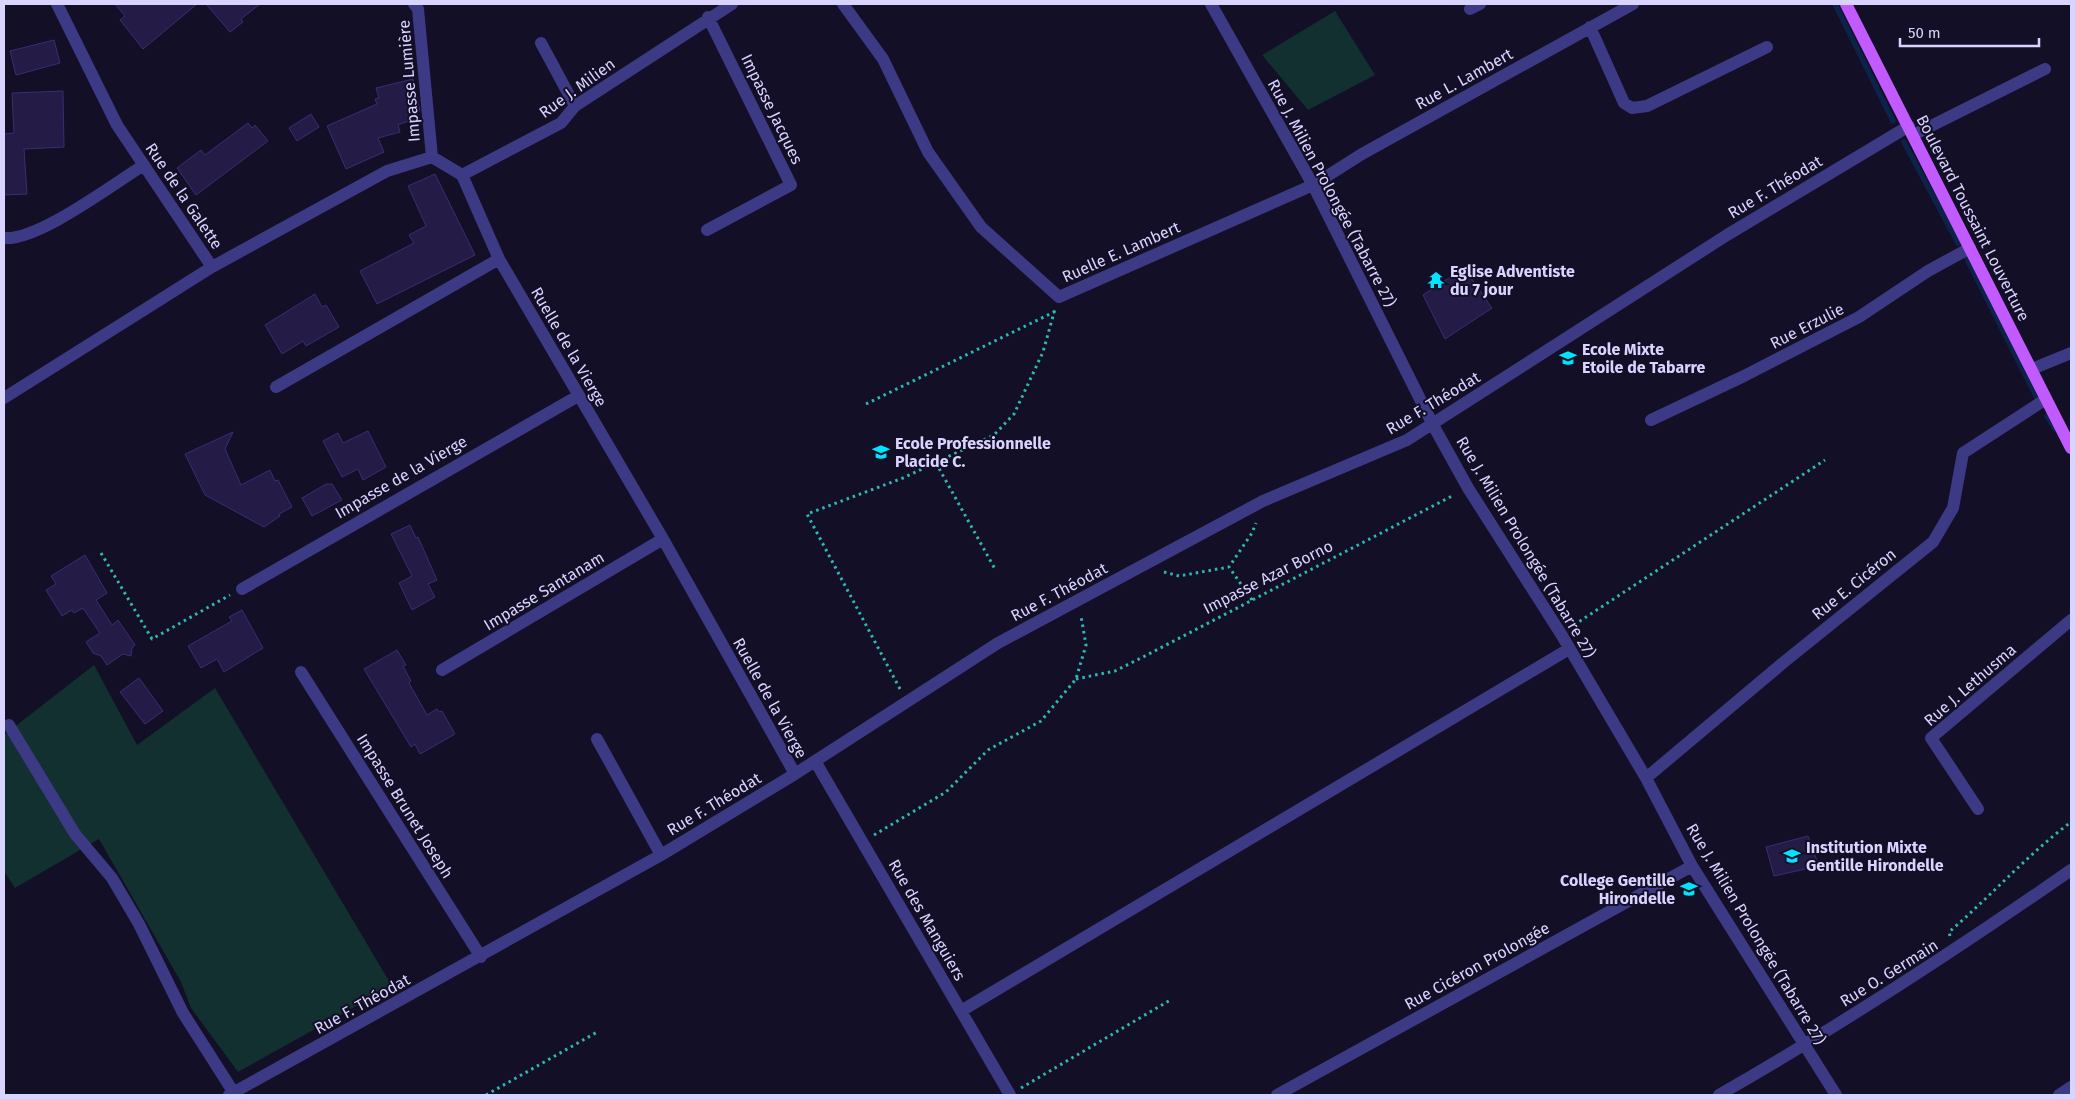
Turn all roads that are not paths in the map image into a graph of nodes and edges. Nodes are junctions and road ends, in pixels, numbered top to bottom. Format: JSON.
{"nodes":[{"id":1,"x":57,"y":4,"type":"edge"},
{"id":2,"x":414,"y":4,"type":"edge"},
{"id":3,"x":732,"y":4,"type":"edge"},
{"id":4,"x":843,"y":4,"type":"edge"},
{"id":5,"x":1211,"y":4,"type":"edge"},
{"id":6,"x":1633,"y":4,"type":"edge"},
{"id":7,"x":1846,"y":4,"type":"edge"},
{"id":8,"x":708,"y":17,"type":"junction"},
{"id":9,"x":1590,"y":27,"type":"junction"},
{"id":10,"x":540,"y":43,"type":"dead end"},
{"id":11,"x":1767,"y":47,"type":"dead end"},
{"id":12,"x":2045,"y":69,"type":"dead end"},
{"id":13,"x":575,"y":106,"type":"junction"},
{"id":14,"x":1911,"y":131,"type":"junction"},
{"id":15,"x":432,"y":157,"type":"junction"},
{"id":16,"x":144,"y":165,"type":"junction"},
{"id":17,"x":462,"y":175,"type":"junction"},
{"id":18,"x":1313,"y":185,"type":"junction"},
{"id":19,"x":707,"y":230,"type":"dead end"},
{"id":20,"x":4,"y":238,"type":"edge"},
{"id":21,"x":1970,"y":248,"type":"junction"},
{"id":22,"x":499,"y":259,"type":"junction"},
{"id":23,"x":212,"y":267,"type":"junction"},
{"id":24,"x":2071,"y":353,"type":"edge"},
{"id":25,"x":2032,"y":369,"type":"junction"},
{"id":26,"x":276,"y":387,"type":"dead end"},
{"id":27,"x":578,"y":396,"type":"junction"},
{"id":28,"x":4,"y":398,"type":"edge"},
{"id":29,"x":2046,"y":399,"type":"junction"},
{"id":30,"x":1651,"y":420,"type":"dead end"},
{"id":31,"x":1433,"y":425,"type":"junction"},
{"id":32,"x":2071,"y":448,"type":"edge"},
{"id":33,"x":663,"y":539,"type":"junction"},
{"id":34,"x":242,"y":589,"type":"road end"},
{"id":35,"x":2071,"y":620,"type":"edge"},
{"id":36,"x":1569,"y":649,"type":"junction"},
{"id":37,"x":442,"y":670,"type":"dead end"},
{"id":38,"x":301,"y":672,"type":"dead end"},
{"id":39,"x":9,"y":725,"type":"dead end"},
{"id":40,"x":597,"y":739,"type":"dead end"},
{"id":41,"x":815,"y":761,"type":"junction"},
{"id":42,"x":795,"y":774,"type":"junction"},
{"id":43,"x":1646,"y":778,"type":"junction"},
{"id":44,"x":1978,"y":809,"type":"dead end"},
{"id":45,"x":661,"y":855,"type":"junction"},
{"id":46,"x":1692,"y":866,"type":"junction"},
{"id":47,"x":2071,"y":870,"type":"edge"},
{"id":48,"x":481,"y":957,"type":"junction"},
{"id":49,"x":961,"y":1011,"type":"junction"},
{"id":50,"x":1804,"y":1046,"type":"junction"},
{"id":51,"x":2071,"y":1087,"type":"edge"},
{"id":52,"x":231,"y":1094,"type":"edge"},
{"id":53,"x":1010,"y":1095,"type":"edge"},
{"id":54,"x":1277,"y":1095,"type":"edge"},
{"id":55,"x":1719,"y":1095,"type":"edge"},
{"id":56,"x":1836,"y":1095,"type":"edge"},
{"id":57,"x":2059,"y":1095,"type":"edge"}],
"edges":[{"from":1,"to":16,"type":"street","name":"Rue de la Galette"},
{"from":2,"to":15,"type":"street","name":"Impasse Lumière"},
{"from":3,"to":8,"type":"street","name":"Rue J. Milien"},
{"from":4,"to":18,"type":"street","name":"Ruelle E. Lambert"},
{"from":5,"to":18,"type":"street","name":"Rue J. Milien Prolongée (Tabarre 27)"},
{"from":6,"to":9,"type":"street","name":"Rue L. Lambert"},
{"from":7,"to":14,"type":"main road","name":"Boulevard Toussaint Louverture"},
{"from":8,"to":13,"type":"street","name":"Rue J. Milien"},
{"from":8,"to":19,"type":"street","name":"Impasse Jacques"},
{"from":9,"to":11,"type":"street"},
{"from":9,"to":18,"type":"street","name":"Rue L. Lambert"},
{"from":10,"to":13,"type":"street"},
{"from":12,"to":14,"type":"street","name":"Rue F. Théodat"},
{"from":13,"to":17,"type":"street","name":"Rue J. Milien"},
{"from":14,"to":21,"type":"main road","name":"Boulevard Toussaint Louverture"},
{"from":14,"to":31,"type":"street","name":"Rue F. Théodat"},
{"from":15,"to":17,"type":"street"},
{"from":15,"to":23,"type":"street"},
{"from":16,"to":20,"type":"street"},
{"from":16,"to":23,"type":"street","name":"Rue de la Galette"},
{"from":17,"to":22,"type":"street","name":"Ruelle de la Vierge"},
{"from":18,"to":31,"type":"street","name":"Rue J. Milien Prolongée (Tabarre 27)"},
{"from":21,"to":25,"type":"main road","name":"Boulevard Toussaint Louverture"},
{"from":21,"to":30,"type":"street","name":"Rue Erzulie"},
{"from":22,"to":26,"type":"street"},
{"from":22,"to":27,"type":"street","name":"Ruelle de la Vierge"},
{"from":23,"to":28,"type":"street","name":"Rue de la Galette"},
{"from":24,"to":25,"type":"street"},
{"from":25,"to":29,"type":"main road","name":"Boulevard Toussaint Louverture"},
{"from":27,"to":33,"type":"street","name":"Ruelle de la Vierge"},
{"from":27,"to":34,"type":"street","name":"Impasse de la Vierge"},
{"from":29,"to":32,"type":"main road","name":"Boulevard Toussaint Louverture"},
{"from":29,"to":43,"type":"street","name":"Rue E. Cicéron"},
{"from":31,"to":36,"type":"street","name":"Rue J. Milien Prolongée (Tabarre 27)"},
{"from":31,"to":41,"type":"street","name":"Rue F. Théodat"},
{"from":33,"to":37,"type":"street","name":"Impasse Santanam"},
{"from":33,"to":42,"type":"street","name":"Ruelle de la Vierge"},
{"from":35,"to":44,"type":"street","name":"Rue J. Lethusma"},
{"from":36,"to":43,"type":"street","name":"Rue J. Milien Prolongée (Tabarre 27)"},
{"from":36,"to":49,"type":"street"},
{"from":38,"to":48,"type":"street","name":"Impasse Brunet Joseph"},
{"from":39,"to":52,"type":"street"},
{"from":40,"to":45,"type":"street"},
{"from":41,"to":42,"type":"street","name":"Rue F. Théodat"},
{"from":41,"to":49,"type":"street","name":"Rue des Manguiers"},
{"from":42,"to":45,"type":"street","name":"Rue F. Théodat"},
{"from":43,"to":46,"type":"street","name":"Rue J. Milien Prolongée (Tabarre 27)"},
{"from":45,"to":48,"type":"street","name":"Rue F. Théodat"},
{"from":46,"to":50,"type":"street","name":"Rue J. Milien Prolongée (Tabarre 27)"},
{"from":46,"to":54,"type":"street","name":"Rue Cicéron Prolongée"},
{"from":47,"to":50,"type":"street","name":"Rue O. Germain"},
{"from":48,"to":52,"type":"street","name":"Rue F. Théodat"},
{"from":49,"to":53,"type":"street","name":"Rue des Manguiers"},
{"from":50,"to":55,"type":"street","name":"Rue O. Germain"},
{"from":50,"to":56,"type":"street","name":"Rue J. Milien Prolongée (Tabarre 27)"},
{"from":51,"to":57,"type":"street"}]}
